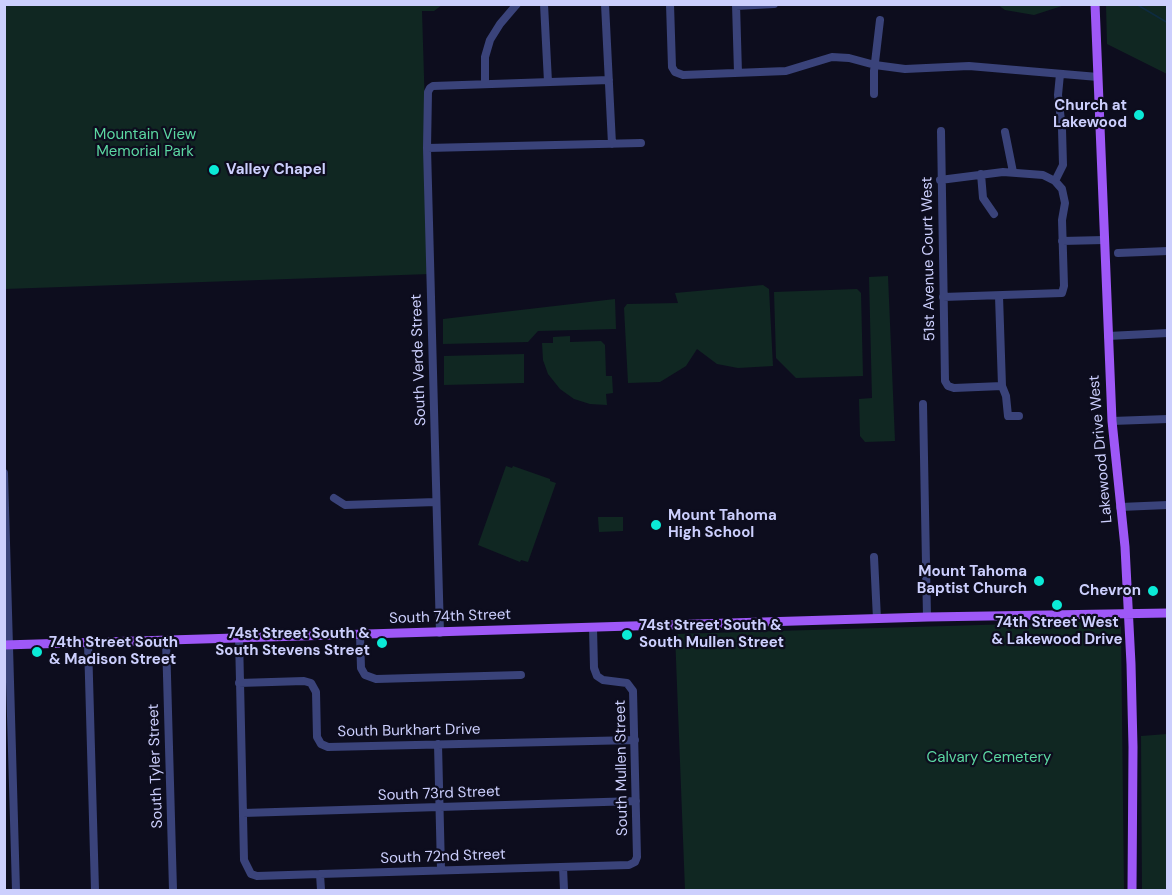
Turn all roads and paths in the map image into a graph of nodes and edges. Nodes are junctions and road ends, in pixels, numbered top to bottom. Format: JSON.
{"nodes":[{"id":1,"x":517,"y":4,"type":"edge"},
{"id":2,"x":544,"y":4,"type":"edge"},
{"id":3,"x":605,"y":4,"type":"edge"},
{"id":4,"x":670,"y":4,"type":"edge"},
{"id":5,"x":774,"y":4,"type":"edge"},
{"id":6,"x":1095,"y":4,"type":"edge"},
{"id":7,"x":736,"y":5,"type":"edge"},
{"id":8,"x":880,"y":20,"type":"dead end"},
{"id":9,"x":874,"y":65,"type":"junction"},
{"id":10,"x":738,"y":73,"type":"junction"},
{"id":11,"x":1060,"y":74,"type":"junction"},
{"id":12,"x":1098,"y":77,"type":"junction"},
{"id":13,"x":609,"y":80,"type":"junction"},
{"id":14,"x":548,"y":82,"type":"junction"},
{"id":15,"x":485,"y":84,"type":"junction"},
{"id":16,"x":874,"y":94,"type":"dead end"},
{"id":17,"x":941,"y":131,"type":"dead end"},
{"id":18,"x":1005,"y":132,"type":"dead end"},
{"id":19,"x":641,"y":143,"type":"dead end"},
{"id":20,"x":612,"y":144,"type":"junction"},
{"id":21,"x":427,"y":148,"type":"junction"},
{"id":22,"x":1013,"y":172,"type":"junction"},
{"id":23,"x":981,"y":174,"type":"junction"},
{"id":24,"x":940,"y":180,"type":"junction"},
{"id":25,"x":1055,"y":181,"type":"junction"},
{"id":26,"x":994,"y":214,"type":"dead end"},
{"id":27,"x":1104,"y":240,"type":"junction"},
{"id":28,"x":1062,"y":241,"type":"junction"},
{"id":29,"x":1167,"y":251,"type":"edge"},
{"id":30,"x":1118,"y":253,"type":"dead end"},
{"id":31,"x":999,"y":296,"type":"junction"},
{"id":32,"x":943,"y":297,"type":"junction"},
{"id":33,"x":1167,"y":333,"type":"edge"},
{"id":34,"x":1108,"y":336,"type":"junction"},
{"id":35,"x":1002,"y":386,"type":"junction"},
{"id":36,"x":922,"y":404,"type":"dead end"},
{"id":37,"x":1019,"y":416,"type":"dead end"},
{"id":38,"x":1167,"y":419,"type":"edge"},
{"id":39,"x":1112,"y":421,"type":"junction"},
{"id":40,"x":4,"y":473,"type":"edge"},
{"id":41,"x":334,"y":498,"type":"dead end"},
{"id":42,"x":436,"y":502,"type":"junction"},
{"id":43,"x":1167,"y":505,"type":"edge"},
{"id":44,"x":1120,"y":507,"type":"junction"},
{"id":45,"x":874,"y":557,"type":"dead end"},
{"id":46,"x":1129,"y":613,"type":"junction"},
{"id":47,"x":1167,"y":613,"type":"edge"},
{"id":48,"x":927,"y":617,"type":"junction"},
{"id":49,"x":876,"y":619,"type":"junction"},
{"id":50,"x":593,"y":628,"type":"junction"},
{"id":51,"x":440,"y":633,"type":"junction"},
{"id":52,"x":360,"y":635,"type":"junction"},
{"id":53,"x":239,"y":637,"type":"junction"},
{"id":54,"x":166,"y":640,"type":"junction"},
{"id":55,"x":88,"y":643,"type":"junction"},
{"id":56,"x":7,"y":645,"type":"edge"},
{"id":57,"x":521,"y":675,"type":"dead end"},
{"id":58,"x":239,"y":683,"type":"junction"},
{"id":59,"x":634,"y":740,"type":"junction"},
{"id":60,"x":438,"y":744,"type":"junction"},
{"id":61,"x":636,"y":801,"type":"junction"},
{"id":62,"x":440,"y":807,"type":"junction"},
{"id":63,"x":243,"y":813,"type":"junction"},
{"id":64,"x":635,"y":862,"type":"joint"},
{"id":65,"x":563,"y":867,"type":"junction"},
{"id":66,"x":441,"y":870,"type":"junction"},
{"id":67,"x":320,"y":874,"type":"junction"},
{"id":68,"x":16,"y":891,"type":"edge"},
{"id":69,"x":95,"y":891,"type":"edge"},
{"id":70,"x":173,"y":891,"type":"edge"},
{"id":71,"x":321,"y":891,"type":"edge"},
{"id":72,"x":564,"y":891,"type":"edge"},
{"id":73,"x":1132,"y":891,"type":"edge"}],
"edges":[{"from":1,"to":15,"type":"street"},
{"from":2,"to":14,"type":"street"},
{"from":3,"to":13,"type":"street"},
{"from":4,"to":10,"type":"street"},
{"from":5,"to":7,"type":"street"},
{"from":6,"to":12,"type":"main road","name":"Lakewood Drive West"},
{"from":7,"to":10,"type":"street"},
{"from":8,"to":9,"type":"street"},
{"from":9,"to":10,"type":"street"},
{"from":9,"to":11,"type":"street"},
{"from":9,"to":16,"type":"street"},
{"from":11,"to":12,"type":"street"},
{"from":11,"to":25,"type":"street"},
{"from":12,"to":27,"type":"main road","name":"Lakewood Drive West"},
{"from":13,"to":14,"type":"street"},
{"from":13,"to":20,"type":"street"},
{"from":14,"to":15,"type":"street"},
{"from":15,"to":21,"type":"street","name":"South Verde Street"},
{"from":17,"to":24,"type":"street","name":"51st Avenue Court West"},
{"from":18,"to":22,"type":"street"},
{"from":19,"to":20,"type":"street"},
{"from":20,"to":21,"type":"street"},
{"from":21,"to":42,"type":"street","name":"South Verde Street"},
{"from":22,"to":23,"type":"street"},
{"from":22,"to":25,"type":"street"},
{"from":23,"to":24,"type":"street"},
{"from":23,"to":26,"type":"street"},
{"from":24,"to":32,"type":"street","name":"51st Avenue Court West"},
{"from":25,"to":28,"type":"street"},
{"from":27,"to":28,"type":"street"},
{"from":27,"to":34,"type":"main road","name":"Lakewood Drive West"},
{"from":28,"to":31,"type":"street"},
{"from":29,"to":30,"type":"street"},
{"from":31,"to":32,"type":"street"},
{"from":31,"to":35,"type":"street"},
{"from":32,"to":35,"type":"street","name":"51st Avenue Court West"},
{"from":33,"to":34,"type":"street"},
{"from":34,"to":39,"type":"main road","name":"Lakewood Drive West"},
{"from":35,"to":37,"type":"street"},
{"from":36,"to":48,"type":"street"},
{"from":38,"to":39,"type":"street"},
{"from":39,"to":44,"type":"main road","name":"Lakewood Drive West"},
{"from":40,"to":56,"type":"street"},
{"from":41,"to":42,"type":"street"},
{"from":42,"to":51,"type":"street","name":"South Verde Street"},
{"from":43,"to":44,"type":"street"},
{"from":44,"to":46,"type":"main road","name":"Lakewood Drive West"},
{"from":45,"to":49,"type":"street"},
{"from":46,"to":47,"type":"main road","name":"South 74th Street"},
{"from":46,"to":48,"type":"main road","name":"South 74th Street"},
{"from":46,"to":73,"type":"main road","name":"Lakewood Drive West"},
{"from":48,"to":49,"type":"main road","name":"South 74th Street"},
{"from":49,"to":50,"type":"main road","name":"South 74th Street"},
{"from":50,"to":51,"type":"main road","name":"South 74th Street"},
{"from":50,"to":59,"type":"street","name":"South Mullen Street"},
{"from":51,"to":52,"type":"main road","name":"South 74th Street"},
{"from":52,"to":53,"type":"main road","name":"South 74th Street"},
{"from":52,"to":57,"type":"street"},
{"from":53,"to":54,"type":"main road","name":"South 74th Street"},
{"from":53,"to":58,"type":"street"},
{"from":54,"to":55,"type":"main road","name":"South 74th Street"},
{"from":54,"to":70,"type":"street","name":"South Tyler Street"},
{"from":55,"to":56,"type":"main road","name":"South 74th Street"},
{"from":55,"to":69,"type":"street"},
{"from":56,"to":68,"type":"street"},
{"from":58,"to":60,"type":"street","name":"South Burkhart Drive"},
{"from":58,"to":63,"type":"street"},
{"from":59,"to":60,"type":"street","name":"South Burkhart Drive"},
{"from":59,"to":61,"type":"street","name":"South Mullen Street"},
{"from":60,"to":62,"type":"street"},
{"from":61,"to":62,"type":"street","name":"South 73rd Street"},
{"from":61,"to":64,"type":"street","name":"South Mullen Street"},
{"from":62,"to":63,"type":"street","name":"South 73rd Street"},
{"from":62,"to":66,"type":"street"},
{"from":63,"to":67,"type":"street","name":"South 72nd Street"},
{"from":64,"to":65,"type":"street","name":"South 72nd Street"},
{"from":65,"to":66,"type":"street","name":"South 72nd Street"},
{"from":65,"to":72,"type":"street"},
{"from":66,"to":67,"type":"street","name":"South 72nd Street"},
{"from":67,"to":71,"type":"street"}]}
